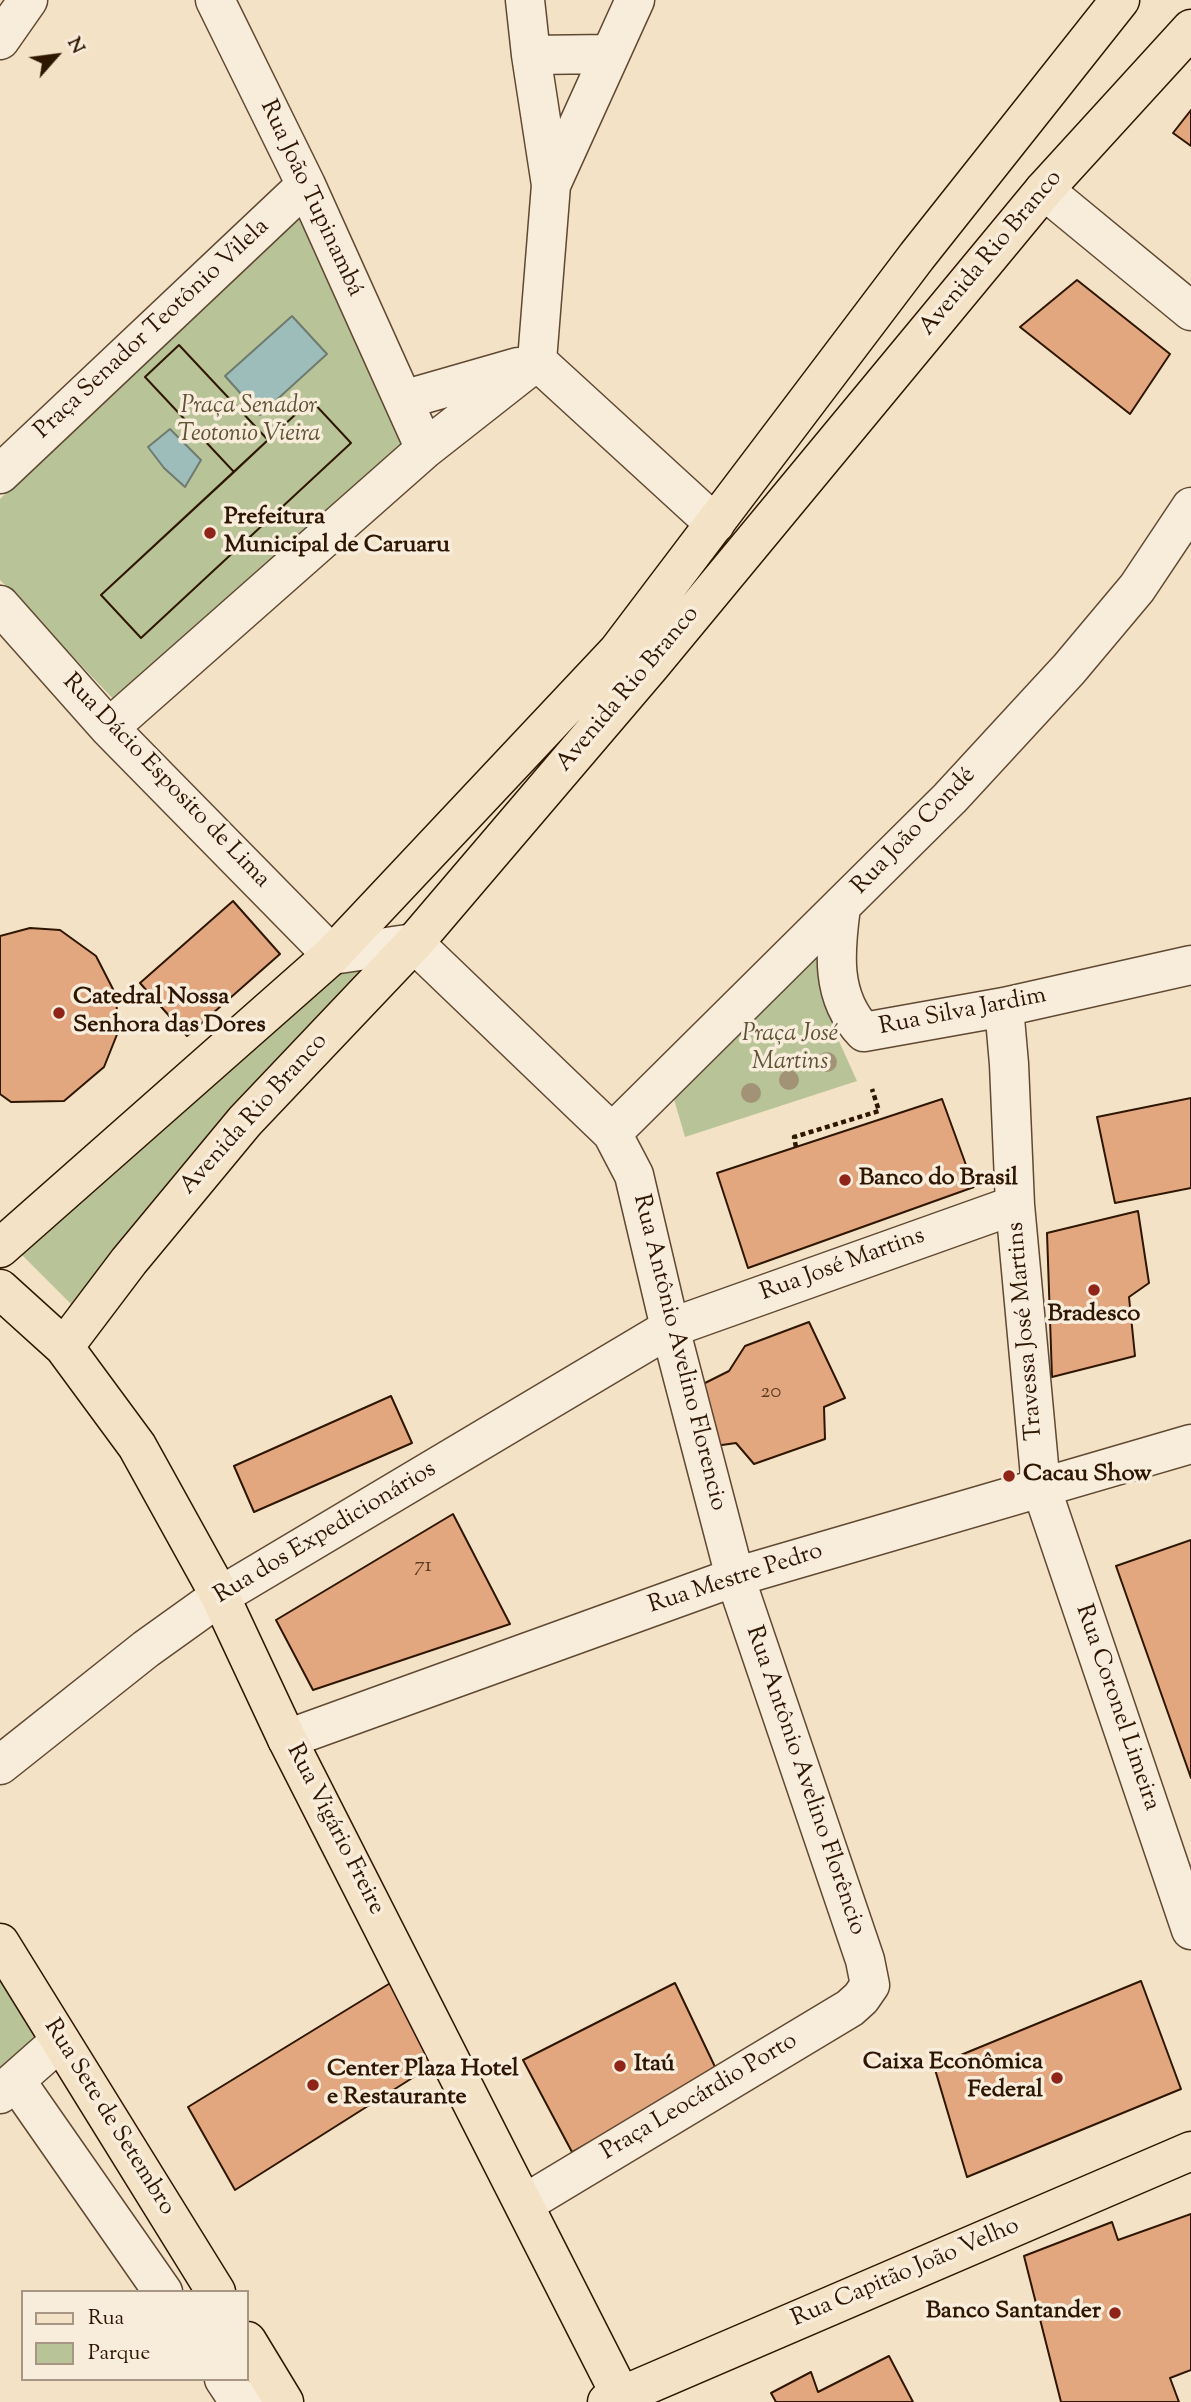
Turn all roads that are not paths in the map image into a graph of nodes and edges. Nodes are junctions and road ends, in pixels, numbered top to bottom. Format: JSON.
{"nodes":[{"id":1,"x":28,"y":0,"type":"edge"},
{"id":2,"x":215,"y":0,"type":"edge"},
{"id":3,"x":526,"y":0,"type":"edge"},
{"id":4,"x":635,"y":0,"type":"edge"},
{"id":5,"x":1119,"y":0,"type":"edge"},
{"id":6,"x":1191,"y":29,"type":"edge"},
{"id":7,"x":0,"y":40,"type":"edge"},
{"id":8,"x":609,"y":54,"type":"junction"},
{"id":9,"x":531,"y":55,"type":"junction"},
{"id":10,"x":306,"y":185,"type":"junction"},
{"id":11,"x":551,"y":185,"type":"junction"},
{"id":12,"x":1044,"y":190,"type":"junction"},
{"id":13,"x":1191,"y":311,"type":"edge"},
{"id":14,"x":537,"y":361,"type":"junction"},
{"id":15,"x":402,"y":400,"type":"junction"},
{"id":16,"x":425,"y":449,"type":"junction"},
{"id":17,"x":0,"y":474,"type":"edge"},
{"id":18,"x":1191,"y":507,"type":"edge"},
{"id":19,"x":715,"y":524,"type":"junction"},
{"id":20,"x":0,"y":605,"type":"edge"},
{"id":21,"x":109,"y":728,"type":"junction"},
{"id":22,"x":841,"y":907,"type":"junction"},
{"id":23,"x":414,"y":943,"type":"junction"},
{"id":24,"x":332,"y":955,"type":"junction"},
{"id":25,"x":1191,"y":965,"type":"edge"},
{"id":26,"x":1004,"y":1006,"type":"junction"},
{"id":27,"x":612,"y":1133,"type":"junction"},
{"id":28,"x":1015,"y":1205,"type":"junction"},
{"id":29,"x":0,"y":1248,"type":"edge"},
{"id":30,"x":0,"y":1289,"type":"edge"},
{"id":31,"x":670,"y":1328,"type":"junction"},
{"id":32,"x":64,"y":1346,"type":"junction"},
{"id":33,"x":1191,"y":1444,"type":"edge"},
{"id":34,"x":1041,"y":1487,"type":"junction"},
{"id":35,"x":735,"y":1577,"type":"junction"},
{"id":36,"x":220,"y":1596,"type":"junction"},
{"id":37,"x":287,"y":1738,"type":"junction"},
{"id":38,"x":0,"y":1765,"type":"edge"},
{"id":39,"x":1191,"y":1930,"type":"edge"},
{"id":40,"x":0,"y":1943,"type":"edge"},
{"id":41,"x":870,"y":1985,"type":"joint"},
{"id":42,"x":60,"y":2041,"type":"junction"},
{"id":43,"x":8,"y":2087,"type":"edge"},
{"id":44,"x":1191,"y":2151,"type":"edge"},
{"id":45,"x":524,"y":2204,"type":"junction"},
{"id":46,"x":161,"y":2290,"type":"edge"},
{"id":47,"x":215,"y":2290,"type":"edge"},
{"id":48,"x":248,"y":2344,"type":"edge"},
{"id":49,"x":225,"y":2381,"type":"edge"},
{"id":50,"x":265,"y":2396,"type":"edge"},
{"id":51,"x":618,"y":2400,"type":"edge"}],
"edges":[{"from":1,"to":7,"type":"street"},
{"from":2,"to":10,"type":"street","name":"Rua João Tupinambá"},
{"from":3,"to":9,"type":"street"},
{"from":4,"to":8,"type":"street"},
{"from":5,"to":19,"type":"main road","name":"Avenida Rio Branco"},
{"from":6,"to":12,"type":"main road","name":"Avenida Rio Branco"},
{"from":8,"to":9,"type":"street"},
{"from":8,"to":11,"type":"street"},
{"from":9,"to":11,"type":"street"},
{"from":10,"to":15,"type":"street","name":"Rua João Tupinambá"},
{"from":10,"to":17,"type":"street","name":"Praça Senador Teotônio Vilela"},
{"from":11,"to":14,"type":"street"},
{"from":12,"to":13,"type":"street"},
{"from":12,"to":23,"type":"main road","name":"Avenida Rio Branco"},
{"from":14,"to":15,"type":"street"},
{"from":14,"to":16,"type":"street"},
{"from":14,"to":19,"type":"street"},
{"from":15,"to":16,"type":"street"},
{"from":16,"to":21,"type":"street"},
{"from":18,"to":22,"type":"street","name":"Rua João Condé"},
{"from":19,"to":24,"type":"main road","name":"Avenida Rio Branco"},
{"from":20,"to":21,"type":"street","name":"Rua Dácio Esposito de Lima"},
{"from":21,"to":24,"type":"street","name":"Rua Dácio Esposito de Lima"},
{"from":22,"to":26,"type":"street","name":"Rua Silva Jardim"},
{"from":22,"to":27,"type":"street","name":"Rua João Condé"},
{"from":23,"to":24,"type":"street"},
{"from":23,"to":27,"type":"street","name":"Rua Antônio Avelino Florencio"},
{"from":23,"to":32,"type":"main road","name":"Avenida Rio Branco"},
{"from":24,"to":29,"type":"main road","name":"Avenida Rio Branco"},
{"from":25,"to":26,"type":"street","name":"Rua Silva Jardim"},
{"from":26,"to":28,"type":"street","name":"Travessa José Martins"},
{"from":27,"to":31,"type":"street","name":"Rua Antônio Avelino Florencio"},
{"from":28,"to":31,"type":"street","name":"Rua José Martins"},
{"from":28,"to":34,"type":"street","name":"Travessa José Martins"},
{"from":30,"to":32,"type":"main road","name":"Rua Vigário Freire"},
{"from":31,"to":35,"type":"street","name":"Rua Antônio Avelino Florencio"},
{"from":31,"to":36,"type":"street","name":"Rua dos Expedicionários"},
{"from":32,"to":36,"type":"main road","name":"Rua Vigário Freire"},
{"from":33,"to":34,"type":"street","name":"Rua Mestre Pedro"},
{"from":34,"to":35,"type":"street","name":"Rua Mestre Pedro"},
{"from":34,"to":39,"type":"street","name":"Rua Coronel Limeira"},
{"from":35,"to":37,"type":"street","name":"Rua Mestre Pedro"},
{"from":35,"to":41,"type":"street","name":"Rua Antônio Avelino Florêncio"},
{"from":36,"to":37,"type":"main road","name":"Rua Vigário Freire"},
{"from":36,"to":38,"type":"street","name":"Rua dos Expedicionários"},
{"from":37,"to":45,"type":"main road","name":"Rua Vigário Freire"},
{"from":40,"to":42,"type":"main road","name":"Rua Sete de Setembro"},
{"from":41,"to":45,"type":"street","name":"Praça Leocárdio Porto"},
{"from":42,"to":43,"type":"street"},
{"from":42,"to":47,"type":"main road","name":"Rua Sete de Setembro"},
{"from":43,"to":46,"type":"street","name":"Rua Sete de Setembro"},
{"from":44,"to":51,"type":"main road","name":"Rua Capitão João Velho"},
{"from":45,"to":51,"type":"main road","name":"Rua Vigário Freire"},
{"from":48,"to":50,"type":"main road"},
{"from":49,"to":50,"type":"street"}]}
